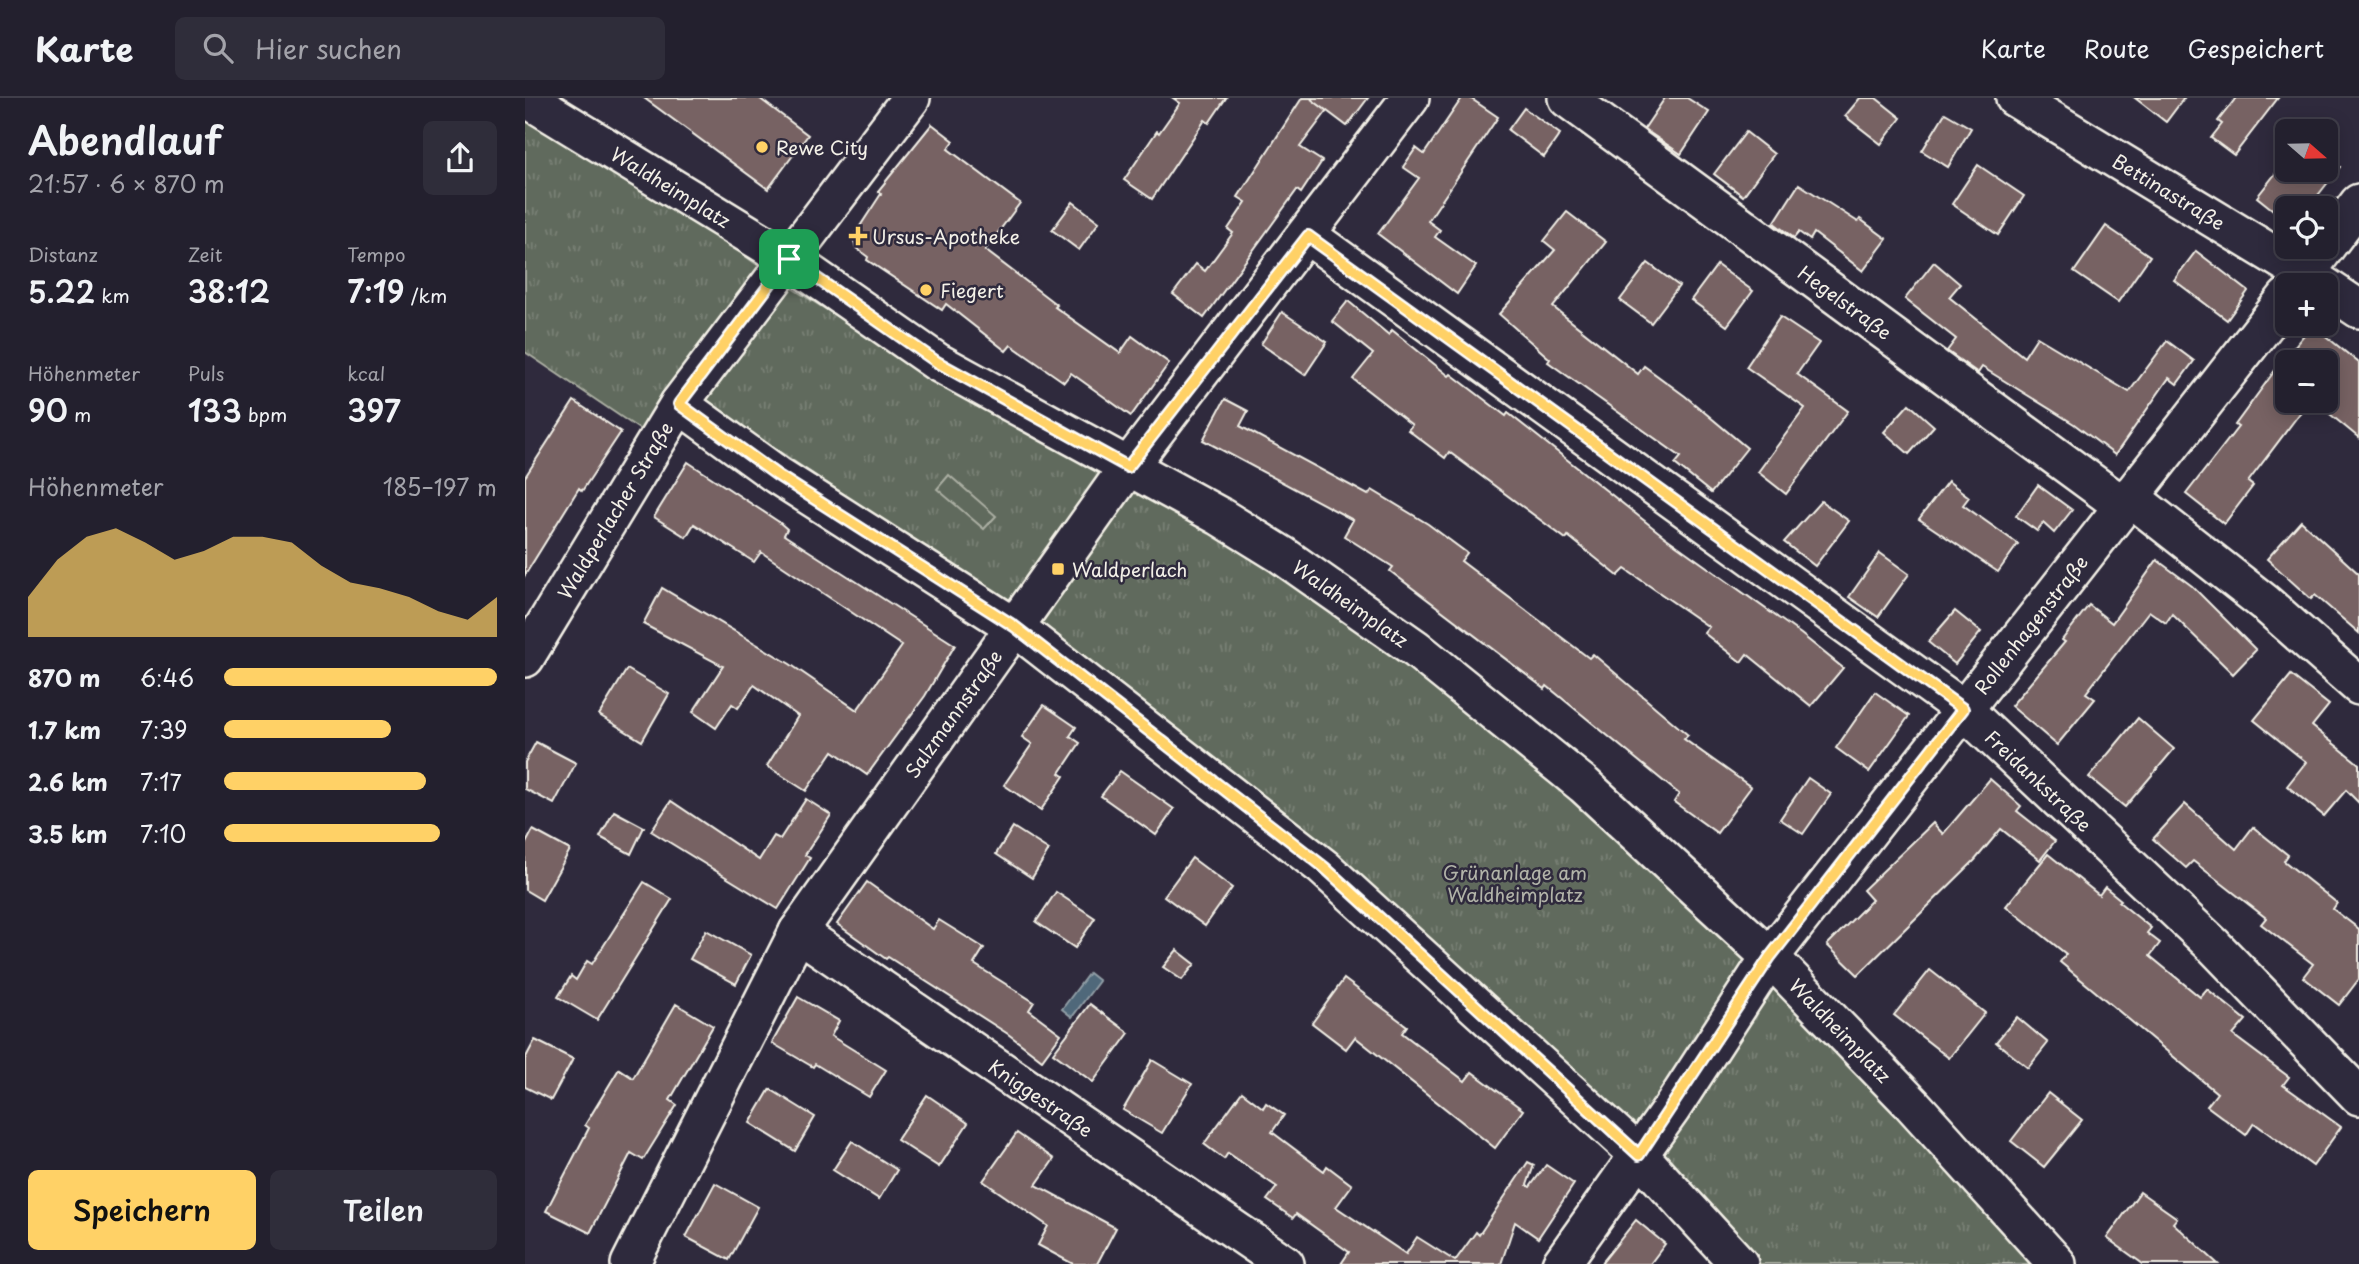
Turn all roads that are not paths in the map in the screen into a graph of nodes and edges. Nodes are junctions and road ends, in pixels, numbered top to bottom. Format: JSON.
{"nodes":[{"id":1,"x":526,"y":98,"type":"edge"},
{"id":2,"x":911,"y":98,"type":"edge"},
{"id":3,"x":1410,"y":98,"type":"edge"},
{"id":4,"x":1567,"y":98,"type":"edge"},
{"id":5,"x":2015,"y":98,"type":"edge"},
{"id":6,"x":2359,"y":203,"type":"edge"},
{"id":7,"x":1308,"y":236,"type":"junction"},
{"id":8,"x":789,"y":259,"type":"junction"},
{"id":9,"x":2288,"y":273,"type":"edge"},
{"id":10,"x":2316,"y":273,"type":"edge"},
{"id":11,"x":2338,"y":300,"type":"edge"},
{"id":12,"x":2359,"y":309,"type":"edge"},
{"id":13,"x":2275,"y":325,"type":"edge"},
{"id":14,"x":679,"y":404,"type":"junction"},
{"id":15,"x":1128,"y":467,"type":"junction"},
{"id":16,"x":2126,"y":500,"type":"junction"},
{"id":17,"x":1014,"y":626,"type":"junction"},
{"id":18,"x":525,"y":658,"type":"edge"},
{"id":19,"x":2359,"y":686,"type":"edge"},
{"id":20,"x":1963,"y":709,"type":"junction"},
{"id":21,"x":797,"y":932,"type":"junction"},
{"id":22,"x":1770,"y":957,"type":"junction"},
{"id":23,"x":2359,"y":1096,"type":"edge"},
{"id":24,"x":1639,"y":1155,"type":"junction"},
{"id":25,"x":640,"y":1260,"type":"edge"},
{"id":26,"x":1285,"y":1264,"type":"edge"},
{"id":27,"x":1561,"y":1264,"type":"edge"},
{"id":28,"x":1739,"y":1264,"type":"edge"},
{"id":29,"x":2057,"y":1264,"type":"edge"}],
"edges":[{"from":1,"to":8,"type":"street","name":"Waldheimplatz"},
{"from":2,"to":8,"type":"street","name":"Waldperlacher Straße"},
{"from":3,"to":7,"type":"street","name":"Salzmannstraße"},
{"from":4,"to":16,"type":"street","name":"Hegelstraße"},
{"from":5,"to":9,"type":"street","name":"Bettinastraße"},
{"from":6,"to":10,"type":"street","name":"Rollenhagenstraße"},
{"from":7,"to":15,"type":"street","name":"Salzmannstraße"},
{"from":7,"to":20,"type":"street","name":"Freidankstraße"},
{"from":8,"to":14,"type":"street","name":"Waldperlacher Straße"},
{"from":8,"to":15,"type":"street","name":"Waldheimplatz"},
{"from":11,"to":12,"type":"street","name":"Bettinastraße"},
{"from":13,"to":16,"type":"street","name":"Rollenhagenstraße"},
{"from":14,"to":17,"type":"street"},
{"from":14,"to":18,"type":"street","name":"Waldperlacher Straße"},
{"from":15,"to":17,"type":"street","name":"Salzmannstraße"},
{"from":15,"to":22,"type":"street","name":"Waldheimplatz"},
{"from":16,"to":19,"type":"street","name":"Hegelstraße"},
{"from":16,"to":20,"type":"street","name":"Rollenhagenstraße"},
{"from":17,"to":21,"type":"street","name":"Salzmannstraße"},
{"from":17,"to":24,"type":"street"},
{"from":20,"to":22,"type":"street","name":"Rollenhagenstraße"},
{"from":20,"to":23,"type":"street","name":"Freidankstraße"},
{"from":21,"to":25,"type":"street","name":"Salzmannstraße"},
{"from":21,"to":26,"type":"street","name":"Kniggestraße"},
{"from":22,"to":24,"type":"street","name":"Rollenhagenstraße"},
{"from":22,"to":29,"type":"street","name":"Waldheimplatz"},
{"from":24,"to":27,"type":"street","name":"Rollenhagenstraße"},
{"from":24,"to":28,"type":"street"}]}
